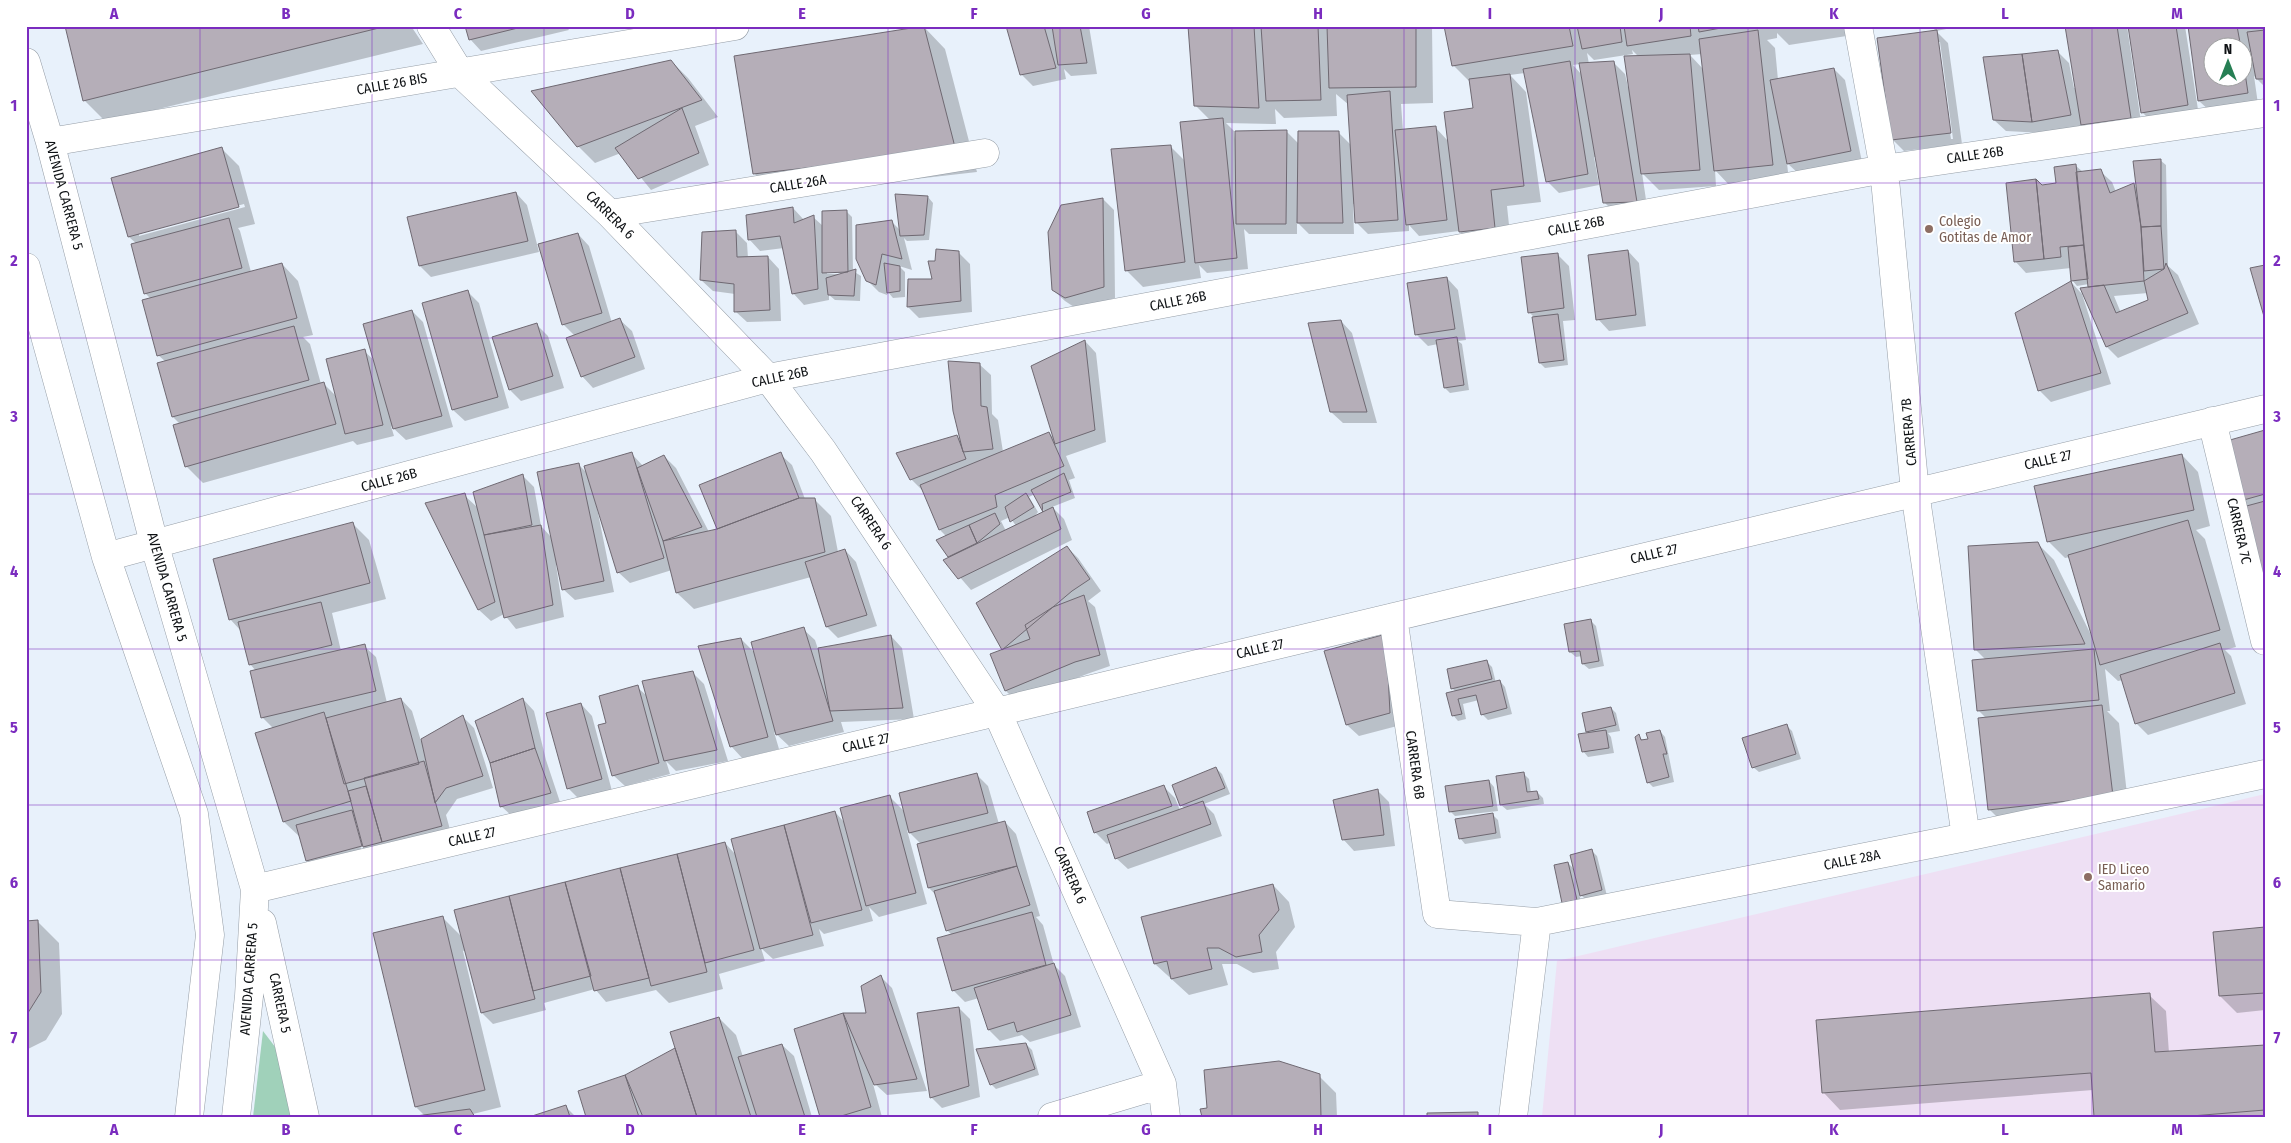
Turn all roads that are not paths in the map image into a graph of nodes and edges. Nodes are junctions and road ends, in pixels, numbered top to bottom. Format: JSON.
{"nodes":[{"id":1,"x":431,"y":26,"type":"edge"},
{"id":2,"x":734,"y":26,"type":"edge"},
{"id":3,"x":1858,"y":26,"type":"edge"},
{"id":4,"x":706,"y":29,"type":"edge"},
{"id":5,"x":26,"y":62,"type":"edge"},
{"id":6,"x":460,"y":73,"type":"junction"},
{"id":7,"x":2265,"y":112,"type":"edge"},
{"id":8,"x":50,"y":142,"type":"junction"},
{"id":9,"x":986,"y":153,"type":"dead end"},
{"id":10,"x":1884,"y":169,"type":"junction"},
{"id":11,"x":610,"y":214,"type":"junction"},
{"id":12,"x":26,"y":267,"type":"edge"},
{"id":13,"x":768,"y":378,"type":"junction"},
{"id":14,"x":2265,"y":409,"type":"edge"},
{"id":15,"x":2212,"y":421,"type":"junction"},
{"id":16,"x":1915,"y":492,"type":"junction"},
{"id":17,"x":154,"y":543,"type":"junction"},
{"id":18,"x":106,"y":558,"type":"junction"},
{"id":19,"x":1393,"y":617,"type":"junction"},
{"id":20,"x":2265,"y":641,"type":"edge"},
{"id":21,"x":997,"y":712,"type":"junction"},
{"id":22,"x":2265,"y":774,"type":"edge"},
{"id":23,"x":1966,"y":837,"type":"junction"},
{"id":24,"x":255,"y":889,"type":"junction"},
{"id":25,"x":1438,"y":914,"type":"joint"},
{"id":26,"x":1538,"y":922,"type":"junction"},
{"id":27,"x":1162,"y":1084,"type":"junction"},
{"id":28,"x":188,"y":1117,"type":"edge"},
{"id":29,"x":236,"y":1117,"type":"edge"},
{"id":30,"x":305,"y":1117,"type":"edge"},
{"id":31,"x":1052,"y":1117,"type":"edge"},
{"id":32,"x":1166,"y":1117,"type":"edge"},
{"id":33,"x":1514,"y":1117,"type":"edge"}],
"edges":[{"from":1,"to":6,"type":"street","name":"CARRERA 6"},
{"from":2,"to":4,"type":"street","name":"CALLE 26 BIS"},
{"from":3,"to":10,"type":"street","name":"CARRERA 7B"},
{"from":4,"to":6,"type":"street","name":"CALLE 26 BIS"},
{"from":5,"to":8,"type":"street","name":"AVENIDA CARRERA 5"},
{"from":6,"to":8,"type":"street","name":"CALLE 26 BIS"},
{"from":6,"to":11,"type":"street","name":"CARRERA 6"},
{"from":7,"to":10,"type":"street","name":"CALLE 26B"},
{"from":8,"to":17,"type":"street","name":"AVENIDA CARRERA 5"},
{"from":9,"to":11,"type":"street","name":"CALLE 26A"},
{"from":10,"to":13,"type":"street","name":"CALLE 26B"},
{"from":10,"to":16,"type":"street","name":"CARRERA 7B"},
{"from":11,"to":13,"type":"street","name":"CARRERA 6"},
{"from":12,"to":18,"type":"street"},
{"from":13,"to":17,"type":"street","name":"CALLE 26B"},
{"from":13,"to":21,"type":"street","name":"CARRERA 6"},
{"from":14,"to":15,"type":"street","name":"CALLE 27"},
{"from":15,"to":16,"type":"street","name":"CALLE 27"},
{"from":15,"to":20,"type":"street","name":"CARRERA 7C"},
{"from":16,"to":19,"type":"street","name":"CALLE 27"},
{"from":16,"to":23,"type":"street","name":"CARRERA 7B"},
{"from":17,"to":18,"type":"street","name":"CALLE 26B"},
{"from":17,"to":24,"type":"street","name":"AVENIDA CARRERA 5"},
{"from":18,"to":28,"type":"street"},
{"from":19,"to":21,"type":"street","name":"CALLE 27"},
{"from":19,"to":25,"type":"street","name":"CARRERA 6B"},
{"from":21,"to":24,"type":"street","name":"CALLE 27"},
{"from":21,"to":27,"type":"street","name":"CARRERA 6"},
{"from":22,"to":23,"type":"street","name":"CALLE 28A"},
{"from":23,"to":26,"type":"street","name":"CALLE 28A"},
{"from":24,"to":29,"type":"street","name":"AVENIDA CARRERA 5"},
{"from":24,"to":30,"type":"street","name":"CARRERA 5"},
{"from":25,"to":26,"type":"street","name":"CALLE 28A"},
{"from":26,"to":33,"type":"street"},
{"from":27,"to":31,"type":"street"},
{"from":27,"to":32,"type":"street","name":"CARRERA 6"}]}
